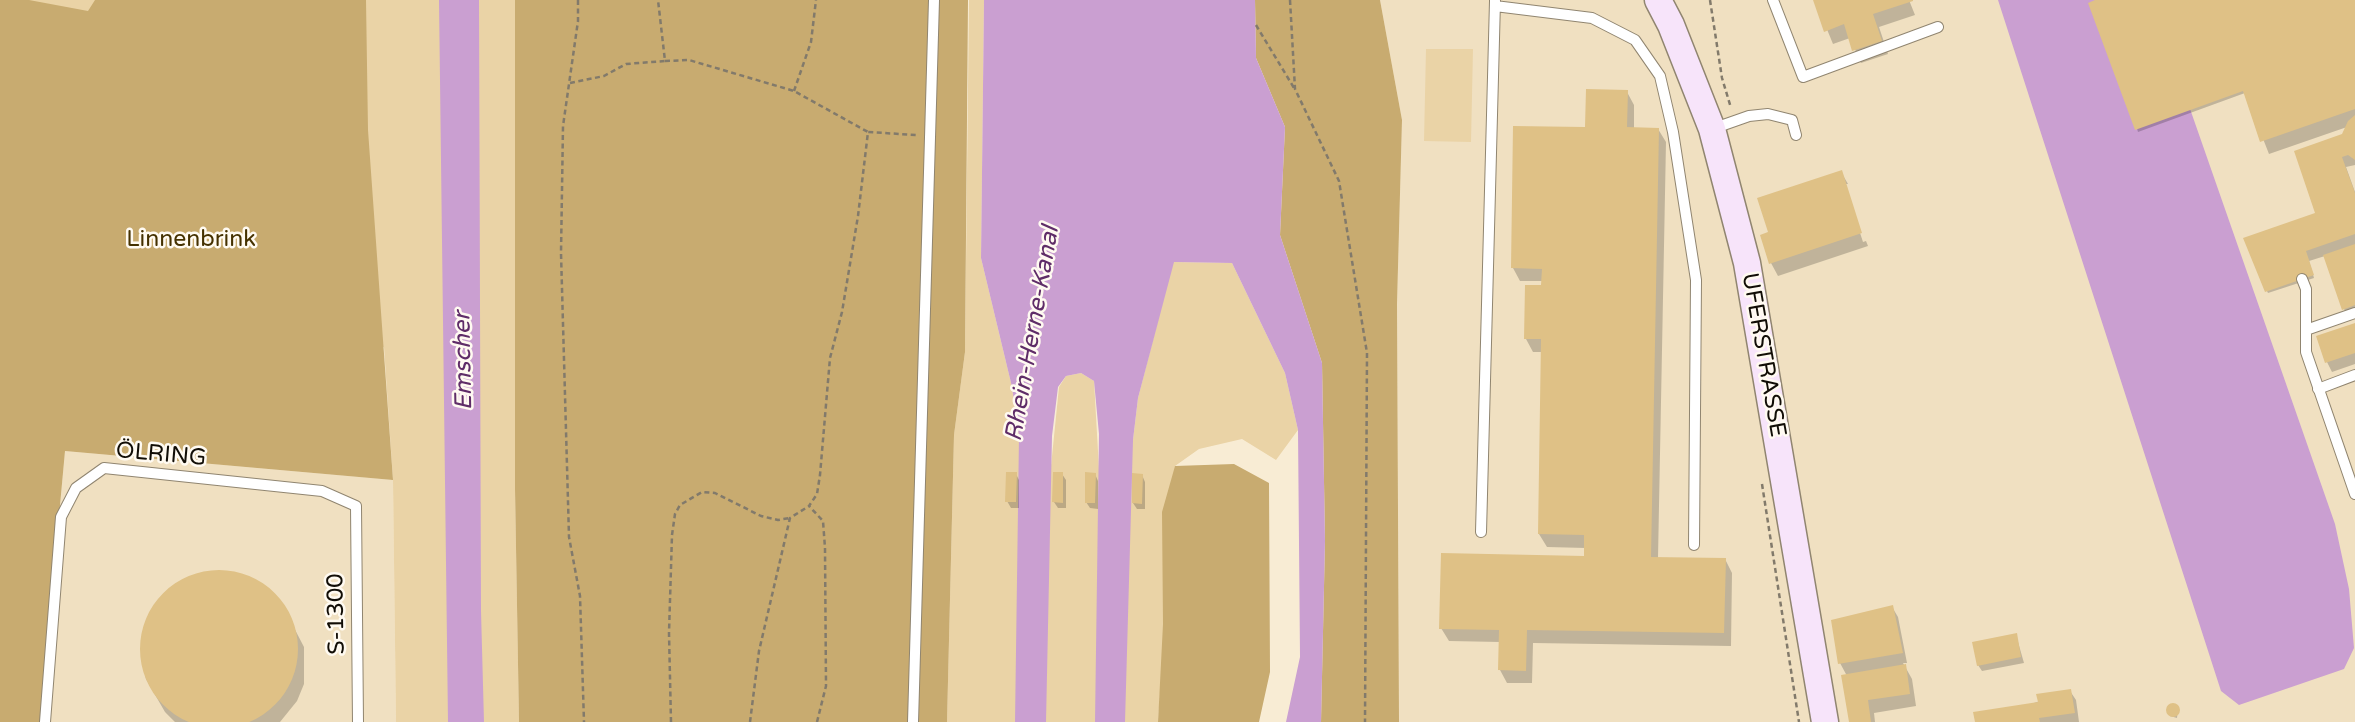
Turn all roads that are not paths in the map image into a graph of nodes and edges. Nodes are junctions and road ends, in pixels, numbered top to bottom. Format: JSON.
{"nodes":[{"id":1,"x":934,"y":0,"type":"edge"},
{"id":2,"x":1658,"y":0,"type":"edge"},
{"id":3,"x":1773,"y":0,"type":"edge"},
{"id":4,"x":1495,"y":3,"type":"edge"},
{"id":5,"x":1938,"y":27,"type":"dead end"},
{"id":6,"x":1712,"y":129,"type":"junction"},
{"id":7,"x":1796,"y":135,"type":"dead end"},
{"id":8,"x":2302,"y":279,"type":"dead end"},
{"id":9,"x":2355,"y":313,"type":"edge"},
{"id":10,"x":2306,"y":330,"type":"junction"},
{"id":11,"x":2355,"y":376,"type":"edge"},
{"id":12,"x":2318,"y":389,"type":"junction"},
{"id":13,"x":2355,"y":494,"type":"edge"},
{"id":14,"x":356,"y":506,"type":"joint"},
{"id":15,"x":1481,"y":532,"type":"dead end"},
{"id":16,"x":1694,"y":545,"type":"dead end"},
{"id":17,"x":45,"y":722,"type":"edge"},
{"id":18,"x":358,"y":722,"type":"edge"},
{"id":19,"x":913,"y":722,"type":"edge"},
{"id":20,"x":1825,"y":722,"type":"edge"}],
"edges":[{"from":1,"to":19,"type":"lane"},
{"from":2,"to":6,"type":"main road","name":"UFERSTRASSE"},
{"from":3,"to":5,"type":"lane"},
{"from":4,"to":15,"type":"lane"},
{"from":4,"to":16,"type":"lane"},
{"from":6,"to":7,"type":"lane"},
{"from":6,"to":20,"type":"main road","name":"UFERSTRASSE"},
{"from":8,"to":10,"type":"lane"},
{"from":9,"to":10,"type":"lane"},
{"from":10,"to":12,"type":"lane"},
{"from":11,"to":12,"type":"lane"},
{"from":12,"to":13,"type":"lane"},
{"from":14,"to":17,"type":"lane","name":"ÖLRING"},
{"from":14,"to":18,"type":"lane","name":"S-1300"}]}
